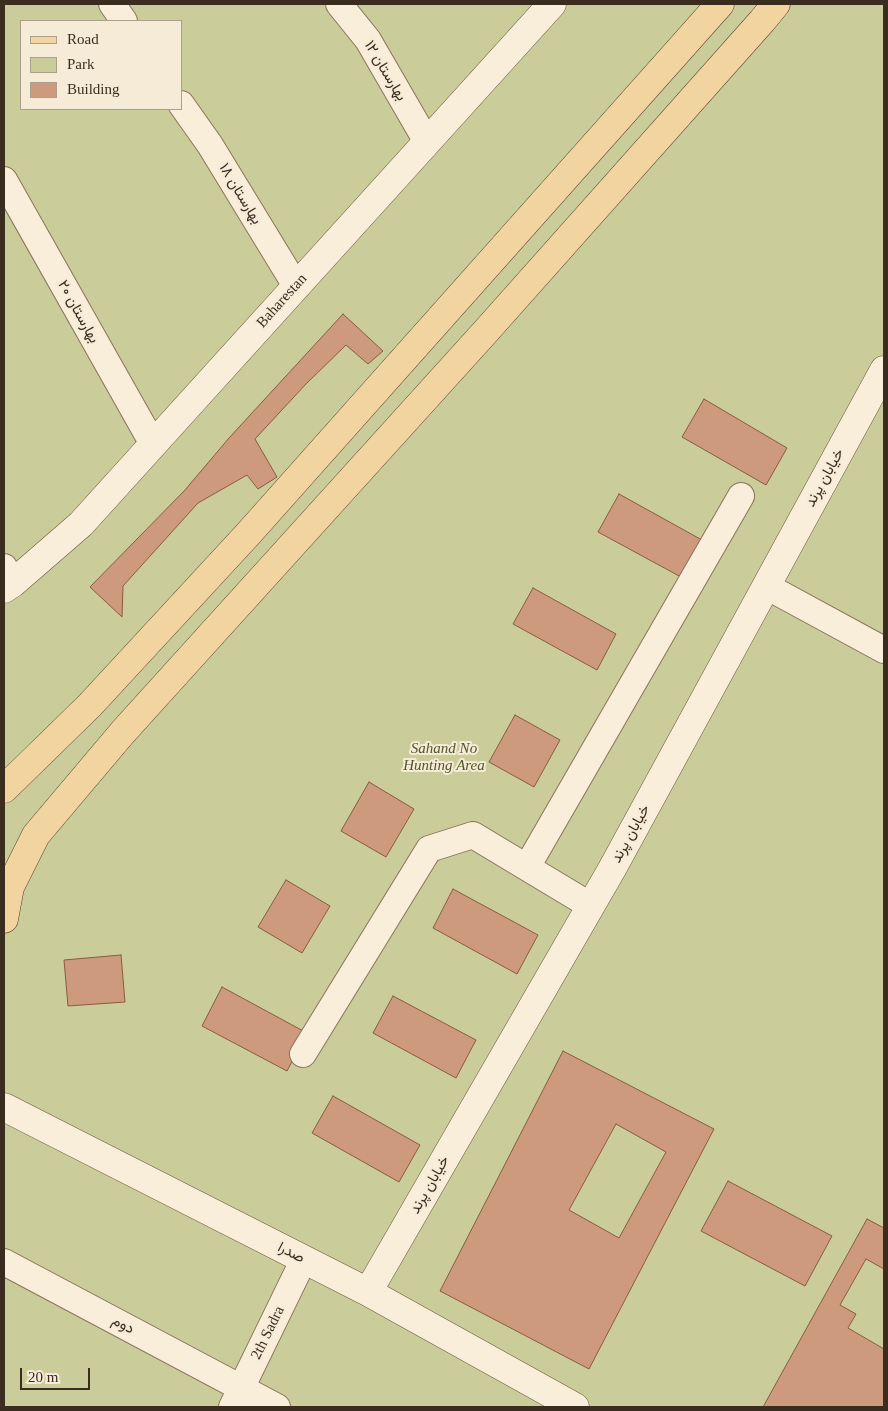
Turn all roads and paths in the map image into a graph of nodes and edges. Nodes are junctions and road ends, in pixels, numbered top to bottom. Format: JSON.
{"nodes":[{"id":1,"x":112,"y":4,"type":"edge"},
{"id":2,"x":339,"y":4,"type":"edge"},
{"id":3,"x":552,"y":4,"type":"edge"},
{"id":4,"x":720,"y":4,"type":"edge"},
{"id":5,"x":776,"y":4,"type":"edge"},
{"id":6,"x":123,"y":20,"type":"edge"},
{"id":7,"x":182,"y":105,"type":"edge"},
{"id":8,"x":427,"y":142,"type":"junction"},
{"id":9,"x":4,"y":180,"type":"edge"},
{"id":10,"x":296,"y":286,"type":"junction"},
{"id":11,"x":884,"y":370,"type":"edge"},
{"id":12,"x":153,"y":444,"type":"junction"},
{"id":13,"x":741,"y":496,"type":"dead end"},
{"id":14,"x":7,"y":580,"type":"edge"},
{"id":15,"x":766,"y":586,"type":"junction"},
{"id":16,"x":884,"y":650,"type":"edge"},
{"id":17,"x":4,"y":789,"type":"edge"},
{"id":18,"x":527,"y":867,"type":"junction"},
{"id":19,"x":590,"y":906,"type":"junction"},
{"id":20,"x":4,"y":919,"type":"edge"},
{"id":21,"x":303,"y":1054,"type":"dead end"},
{"id":22,"x":4,"y":1107,"type":"edge"},
{"id":23,"x":304,"y":1259,"type":"junction"},
{"id":24,"x":4,"y":1262,"type":"edge"},
{"id":25,"x":368,"y":1292,"type":"junction"},
{"id":26,"x":237,"y":1398,"type":"edge"},
{"id":27,"x":277,"y":1407,"type":"edge"},
{"id":28,"x":575,"y":1407,"type":"edge"}],
"edges":[{"from":1,"to":6,"type":"street"},
{"from":2,"to":8,"type":"street","name":"بهارستان ۱۲"},
{"from":3,"to":8,"type":"street","name":"Baharestan"},
{"from":4,"to":17,"type":"main road"},
{"from":5,"to":20,"type":"main road"},
{"from":7,"to":10,"type":"street","name":"بهارستان ۱۸"},
{"from":8,"to":10,"type":"street","name":"Baharestan"},
{"from":9,"to":12,"type":"street","name":"بهارستان ۲۰"},
{"from":10,"to":12,"type":"street","name":"Baharestan"},
{"from":11,"to":15,"type":"street","name":"خیابان پرند"},
{"from":12,"to":14,"type":"street","name":"Baharestan"},
{"from":13,"to":18,"type":"street"},
{"from":15,"to":16,"type":"street"},
{"from":15,"to":19,"type":"street","name":"خیابان پرند"},
{"from":18,"to":19,"type":"street"},
{"from":18,"to":21,"type":"street"},
{"from":19,"to":25,"type":"street","name":"خیابان پرند"},
{"from":22,"to":23,"type":"street","name":"صدرا"},
{"from":23,"to":25,"type":"street","name":"صدرا"},
{"from":23,"to":26,"type":"street","name":"2th Sadra"},
{"from":24,"to":26,"type":"street","name":"دوم"},
{"from":25,"to":28,"type":"street","name":"صدرا"},
{"from":26,"to":27,"type":"street","name":"دوم"}]}
